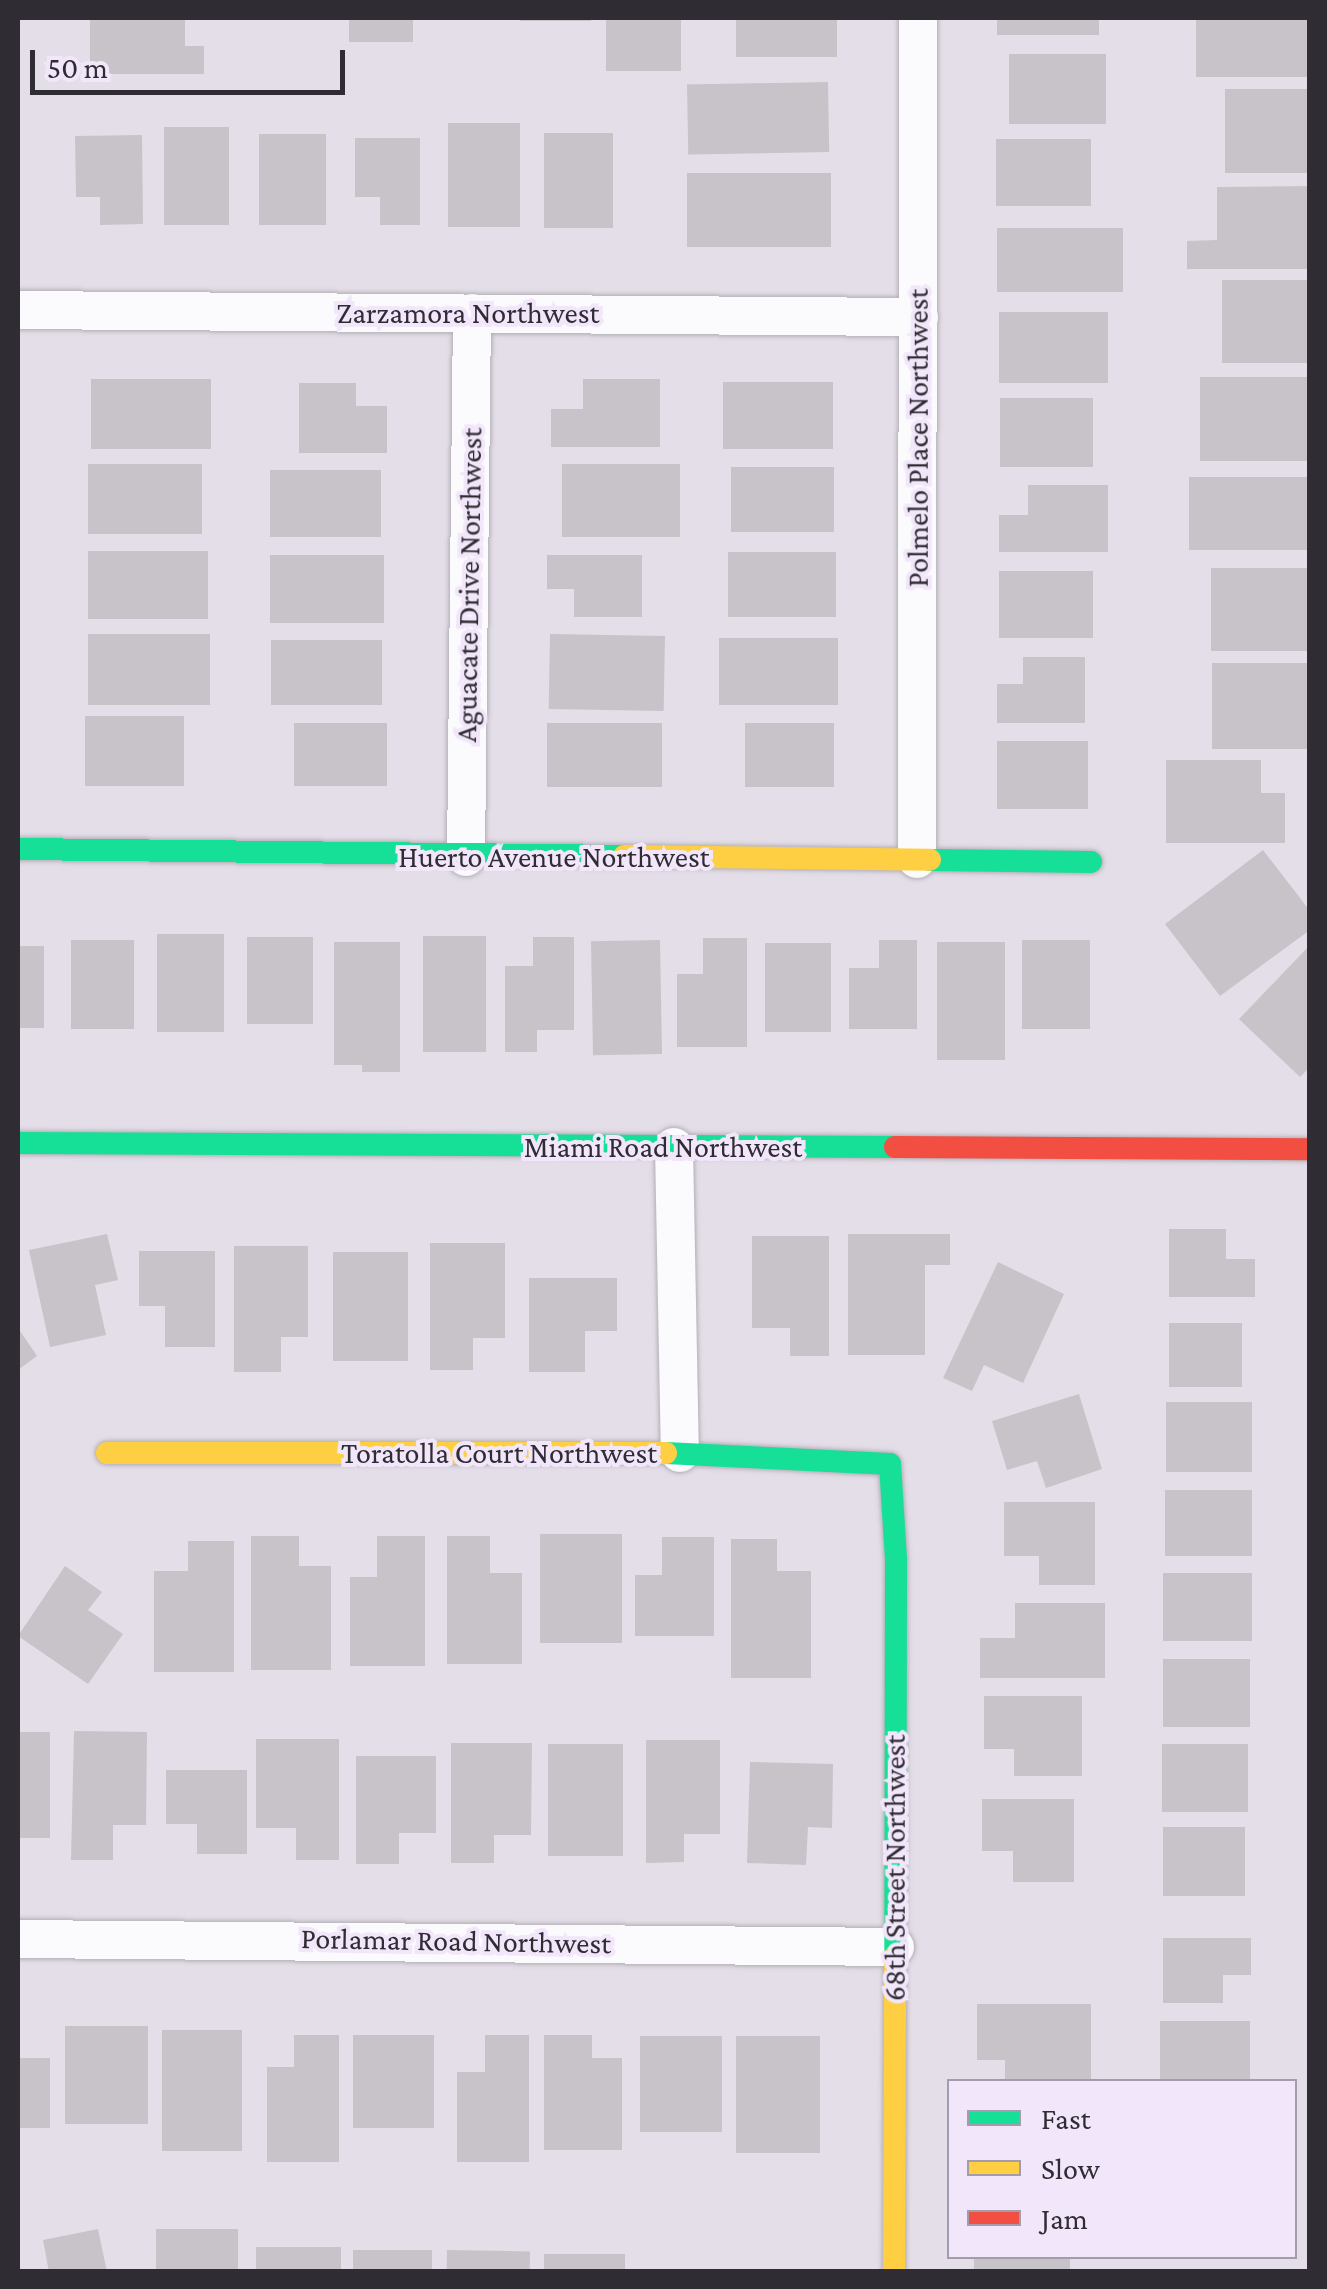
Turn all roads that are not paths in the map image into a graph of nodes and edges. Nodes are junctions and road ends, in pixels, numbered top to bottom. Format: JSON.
{"nodes":[{"id":1,"x":918,"y":18,"type":"edge"},
{"id":2,"x":18,"y":310,"type":"edge"},
{"id":3,"x":472,"y":313,"type":"junction"},
{"id":4,"x":919,"y":317,"type":"junction"},
{"id":5,"x":18,"y":849,"type":"edge"},
{"id":6,"x":466,"y":857,"type":"junction"},
{"id":7,"x":917,"y":859,"type":"junction"},
{"id":8,"x":1091,"y":862,"type":"dead end"},
{"id":9,"x":18,"y":1143,"type":"edge"},
{"id":10,"x":674,"y":1147,"type":"junction"},
{"id":11,"x":1310,"y":1149,"type":"edge"},
{"id":12,"x":107,"y":1453,"type":"dead end"},
{"id":13,"x":680,"y":1453,"type":"junction"},
{"id":14,"x":890,"y":1464,"type":"joint"},
{"id":15,"x":18,"y":1939,"type":"edge"},
{"id":16,"x":895,"y":1948,"type":"junction"},
{"id":17,"x":894,"y":2272,"type":"edge"}],
"edges":[{"from":1,"to":4,"type":"street","name":"Polmelo Place Northwest"},
{"from":2,"to":3,"type":"street","name":"Zarzamora Northwest"},
{"from":3,"to":4,"type":"street","name":"Zarzamora Northwest"},
{"from":3,"to":6,"type":"street","name":"Aguacate Drive Northwest"},
{"from":4,"to":7,"type":"street","name":"Polmelo Place Northwest"},
{"from":5,"to":6,"type":"street","name":"Huerto Avenue Northwest"},
{"from":6,"to":7,"type":"street","name":"Huerto Avenue Northwest"},
{"from":7,"to":8,"type":"street","name":"Huerto Avenue Northwest"},
{"from":9,"to":10,"type":"street","name":"Miami Road Northwest"},
{"from":10,"to":11,"type":"street","name":"Miami Road Northwest"},
{"from":10,"to":13,"type":"street"},
{"from":12,"to":13,"type":"street","name":"Toratolla Court Northwest"},
{"from":13,"to":14,"type":"street","name":"Toratolla Court Northwest"},
{"from":14,"to":16,"type":"street","name":"68th Street Northwest"},
{"from":15,"to":16,"type":"street","name":"Porlamar Road Northwest"},
{"from":16,"to":17,"type":"street","name":"68th Street Northwest"}]}
